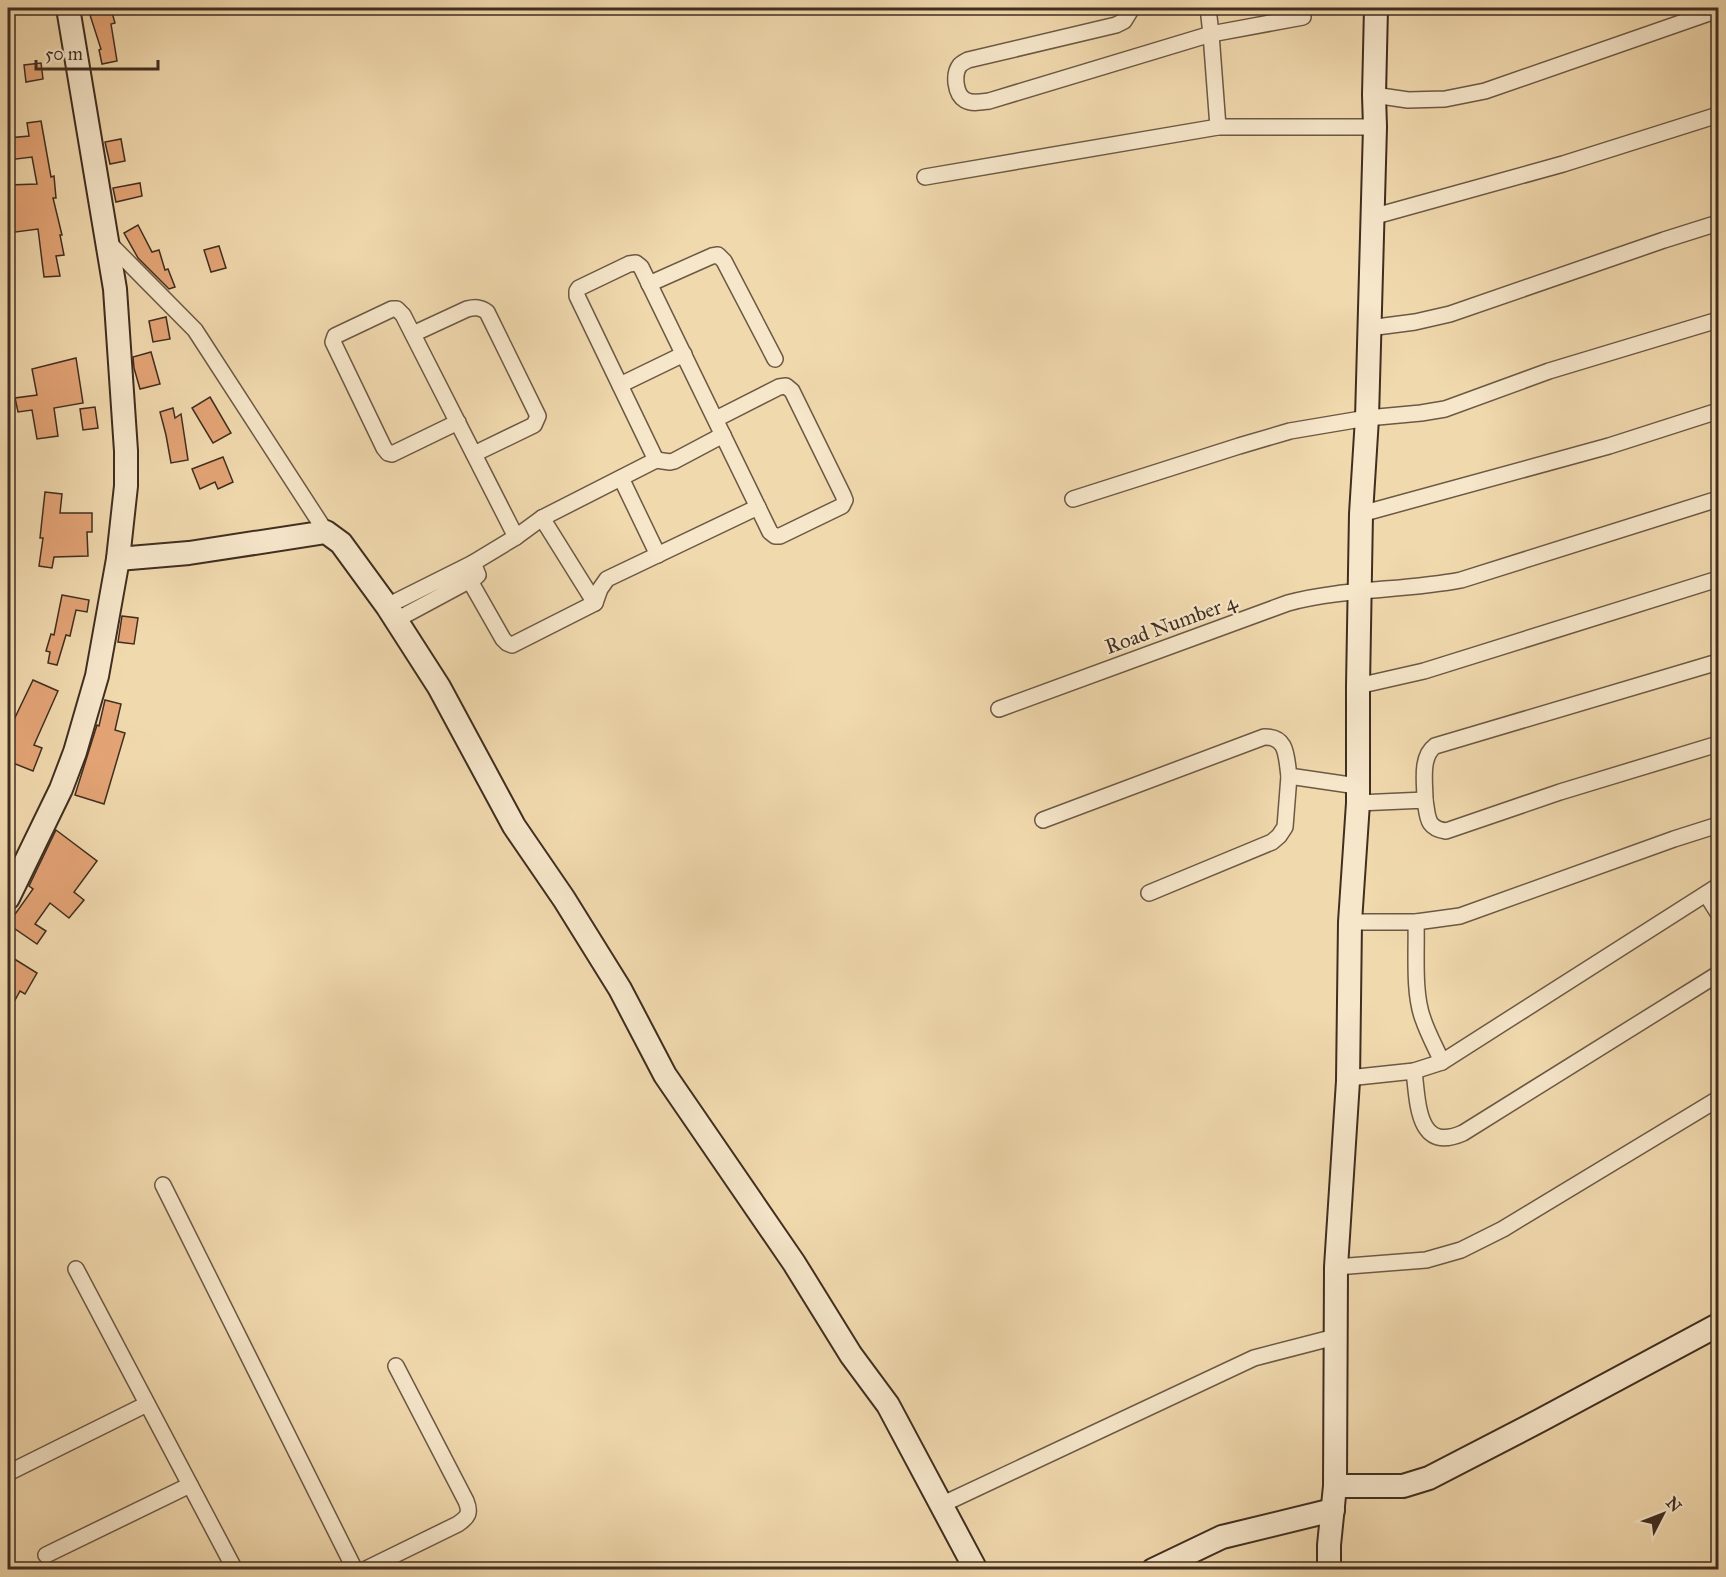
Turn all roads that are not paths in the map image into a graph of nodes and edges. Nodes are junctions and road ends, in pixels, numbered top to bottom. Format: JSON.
{"nodes":[{"id":1,"x":68,"y":8,"type":"edge"},
{"id":2,"x":1132,"y":8,"type":"edge"},
{"id":3,"x":1208,"y":8,"type":"edge"},
{"id":4,"x":1376,"y":8,"type":"edge"},
{"id":5,"x":1719,"y":10,"type":"edge"},
{"id":6,"x":1303,"y":17,"type":"dead end"},
{"id":7,"x":1211,"y":34,"type":"junction"},
{"id":8,"x":1374,"y":95,"type":"junction"},
{"id":9,"x":1719,"y":115,"type":"edge"},
{"id":10,"x":1375,"y":126,"type":"junction"},
{"id":11,"x":1218,"y":127,"type":"junction"},
{"id":12,"x":925,"y":177,"type":"dead end"},
{"id":13,"x":1372,"y":217,"type":"junction"},
{"id":14,"x":1719,"y":223,"type":"edge"},
{"id":15,"x":107,"y":241,"type":"junction"},
{"id":16,"x":649,"y":284,"type":"junction"},
{"id":17,"x":1719,"y":320,"type":"edge"},
{"id":18,"x":1369,"y":328,"type":"junction"},
{"id":19,"x":413,"y":334,"type":"junction"},
{"id":20,"x":684,"y":354,"type":"junction"},
{"id":21,"x":776,"y":359,"type":"dead end"},
{"id":22,"x":620,"y":385,"type":"junction"},
{"id":23,"x":1719,"y":411,"type":"edge"},
{"id":24,"x":1367,"y":418,"type":"junction"},
{"id":25,"x":716,"y":419,"type":"junction"},
{"id":26,"x":458,"y":422,"type":"junction"},
{"id":27,"x":723,"y":435,"type":"junction"},
{"id":28,"x":474,"y":454,"type":"junction"},
{"id":29,"x":656,"y":460,"type":"junction"},
{"id":30,"x":621,"y":478,"type":"junction"},
{"id":31,"x":1073,"y":499,"type":"dead end"},
{"id":32,"x":1719,"y":500,"type":"edge"},
{"id":33,"x":758,"y":507,"type":"junction"},
{"id":34,"x":1361,"y":514,"type":"junction"},
{"id":35,"x":542,"y":518,"type":"junction"},
{"id":36,"x":326,"y":532,"type":"junction"},
{"id":37,"x":516,"y":537,"type":"junction"},
{"id":38,"x":658,"y":555,"type":"junction"},
{"id":39,"x":118,"y":559,"type":"junction"},
{"id":40,"x":473,"y":563,"type":"junction"},
{"id":41,"x":1719,"y":579,"type":"edge"},
{"id":42,"x":470,"y":580,"type":"junction"},
{"id":43,"x":1360,"y":592,"type":"junction"},
{"id":44,"x":595,"y":603,"type":"junction"},
{"id":45,"x":391,"y":613,"type":"junction"},
{"id":46,"x":1719,"y":662,"type":"edge"},
{"id":47,"x":1358,"y":686,"type":"junction"},
{"id":48,"x":999,"y":709,"type":"dead end"},
{"id":49,"x":1719,"y":744,"type":"edge"},
{"id":50,"x":1289,"y":776,"type":"junction"},
{"id":51,"x":1357,"y":794,"type":"junction"},
{"id":52,"x":1425,"y":800,"type":"junction"},
{"id":53,"x":1043,"y":819,"type":"dead end"},
{"id":54,"x":1719,"y":825,"type":"edge"},
{"id":55,"x":1712,"y":890,"type":"edge"},
{"id":56,"x":1149,"y":893,"type":"dead end"},
{"id":57,"x":8,"y":898,"type":"edge"},
{"id":58,"x":1719,"y":913,"type":"edge"},
{"id":59,"x":1350,"y":922,"type":"junction"},
{"id":60,"x":1416,"y":922,"type":"junction"},
{"id":61,"x":1719,"y":974,"type":"edge"},
{"id":62,"x":1442,"y":1062,"type":"junction"},
{"id":63,"x":1414,"y":1071,"type":"junction"},
{"id":64,"x":1348,"y":1078,"type":"junction"},
{"id":65,"x":1719,"y":1099,"type":"edge"},
{"id":66,"x":163,"y":1185,"type":"dead end"},
{"id":67,"x":1336,"y":1267,"type":"junction"},
{"id":68,"x":76,"y":1269,"type":"dead end"},
{"id":69,"x":1719,"y":1325,"type":"edge"},
{"id":70,"x":1335,"y":1338,"type":"junction"},
{"id":71,"x":396,"y":1366,"type":"dead end"},
{"id":72,"x":147,"y":1404,"type":"junction"},
{"id":73,"x":8,"y":1473,"type":"edge"},
{"id":74,"x":190,"y":1485,"type":"junction"},
{"id":75,"x":1335,"y":1486,"type":"junction"},
{"id":76,"x":942,"y":1505,"type":"junction"},
{"id":77,"x":1332,"y":1510,"type":"junction"},
{"id":78,"x":46,"y":1555,"type":"dead end"},
{"id":79,"x":228,"y":1568,"type":"edge"},
{"id":80,"x":355,"y":1569,"type":"edge"},
{"id":81,"x":364,"y":1569,"type":"edge"},
{"id":82,"x":976,"y":1569,"type":"edge"},
{"id":83,"x":1153,"y":1569,"type":"edge"},
{"id":84,"x":1329,"y":1569,"type":"edge"}],
"edges":[{"from":1,"to":15,"type":"main road"},
{"from":2,"to":7,"type":"street"},
{"from":3,"to":7,"type":"street"},
{"from":4,"to":8,"type":"main road"},
{"from":5,"to":8,"type":"street"},
{"from":6,"to":7,"type":"street"},
{"from":7,"to":11,"type":"street"},
{"from":8,"to":10,"type":"main road"},
{"from":9,"to":13,"type":"street"},
{"from":10,"to":11,"type":"street"},
{"from":10,"to":13,"type":"main road"},
{"from":11,"to":12,"type":"street"},
{"from":13,"to":18,"type":"main road"},
{"from":14,"to":18,"type":"street"},
{"from":15,"to":36,"type":"street"},
{"from":15,"to":39,"type":"main road"},
{"from":16,"to":20,"type":"street"},
{"from":16,"to":21,"type":"street"},
{"from":16,"to":22,"type":"street"},
{"from":17,"to":24,"type":"street"},
{"from":18,"to":24,"type":"main road"},
{"from":19,"to":26,"type":"street"},
{"from":19,"to":26,"type":"street"},
{"from":19,"to":28,"type":"street"},
{"from":20,"to":22,"type":"street"},
{"from":20,"to":25,"type":"street"},
{"from":22,"to":29,"type":"street"},
{"from":23,"to":34,"type":"street"},
{"from":24,"to":31,"type":"street"},
{"from":24,"to":34,"type":"main road"},
{"from":25,"to":27,"type":"street"},
{"from":25,"to":33,"type":"street"},
{"from":26,"to":28,"type":"street"},
{"from":27,"to":29,"type":"street"},
{"from":27,"to":33,"type":"street"},
{"from":28,"to":37,"type":"street"},
{"from":29,"to":30,"type":"street"},
{"from":30,"to":35,"type":"street"},
{"from":30,"to":38,"type":"street"},
{"from":32,"to":43,"type":"street","name":"Road Number 4"},
{"from":33,"to":38,"type":"street"},
{"from":34,"to":43,"type":"main road"},
{"from":35,"to":37,"type":"street"},
{"from":35,"to":44,"type":"street"},
{"from":36,"to":39,"type":"main road"},
{"from":36,"to":45,"type":"main road"},
{"from":37,"to":40,"type":"street"},
{"from":38,"to":44,"type":"street"},
{"from":39,"to":57,"type":"main road"},
{"from":40,"to":42,"type":"street"},
{"from":40,"to":45,"type":"street"},
{"from":41,"to":47,"type":"street"},
{"from":42,"to":44,"type":"street"},
{"from":42,"to":45,"type":"street"},
{"from":43,"to":47,"type":"main road"},
{"from":43,"to":48,"type":"street","name":"Road Number 4"},
{"from":45,"to":76,"type":"main road"},
{"from":46,"to":52,"type":"street"},
{"from":47,"to":51,"type":"main road"},
{"from":49,"to":52,"type":"street"},
{"from":50,"to":51,"type":"street"},
{"from":50,"to":53,"type":"street"},
{"from":50,"to":56,"type":"street"},
{"from":51,"to":52,"type":"street"},
{"from":51,"to":59,"type":"main road"},
{"from":54,"to":60,"type":"street"},
{"from":55,"to":58,"type":"street"},
{"from":55,"to":62,"type":"street"},
{"from":59,"to":60,"type":"street"},
{"from":59,"to":64,"type":"main road"},
{"from":60,"to":62,"type":"street"},
{"from":61,"to":63,"type":"street"},
{"from":62,"to":63,"type":"street"},
{"from":63,"to":64,"type":"street"},
{"from":64,"to":67,"type":"main road"},
{"from":65,"to":67,"type":"street"},
{"from":66,"to":80,"type":"street"},
{"from":67,"to":70,"type":"main road"},
{"from":68,"to":72,"type":"street"},
{"from":69,"to":75,"type":"main road"},
{"from":70,"to":75,"type":"main road"},
{"from":70,"to":76,"type":"street"},
{"from":71,"to":81,"type":"street"},
{"from":72,"to":73,"type":"street"},
{"from":72,"to":74,"type":"street"},
{"from":74,"to":78,"type":"street"},
{"from":74,"to":79,"type":"street"},
{"from":75,"to":77,"type":"main road"},
{"from":76,"to":82,"type":"main road"},
{"from":77,"to":83,"type":"main road"},
{"from":77,"to":84,"type":"main road"}]}
